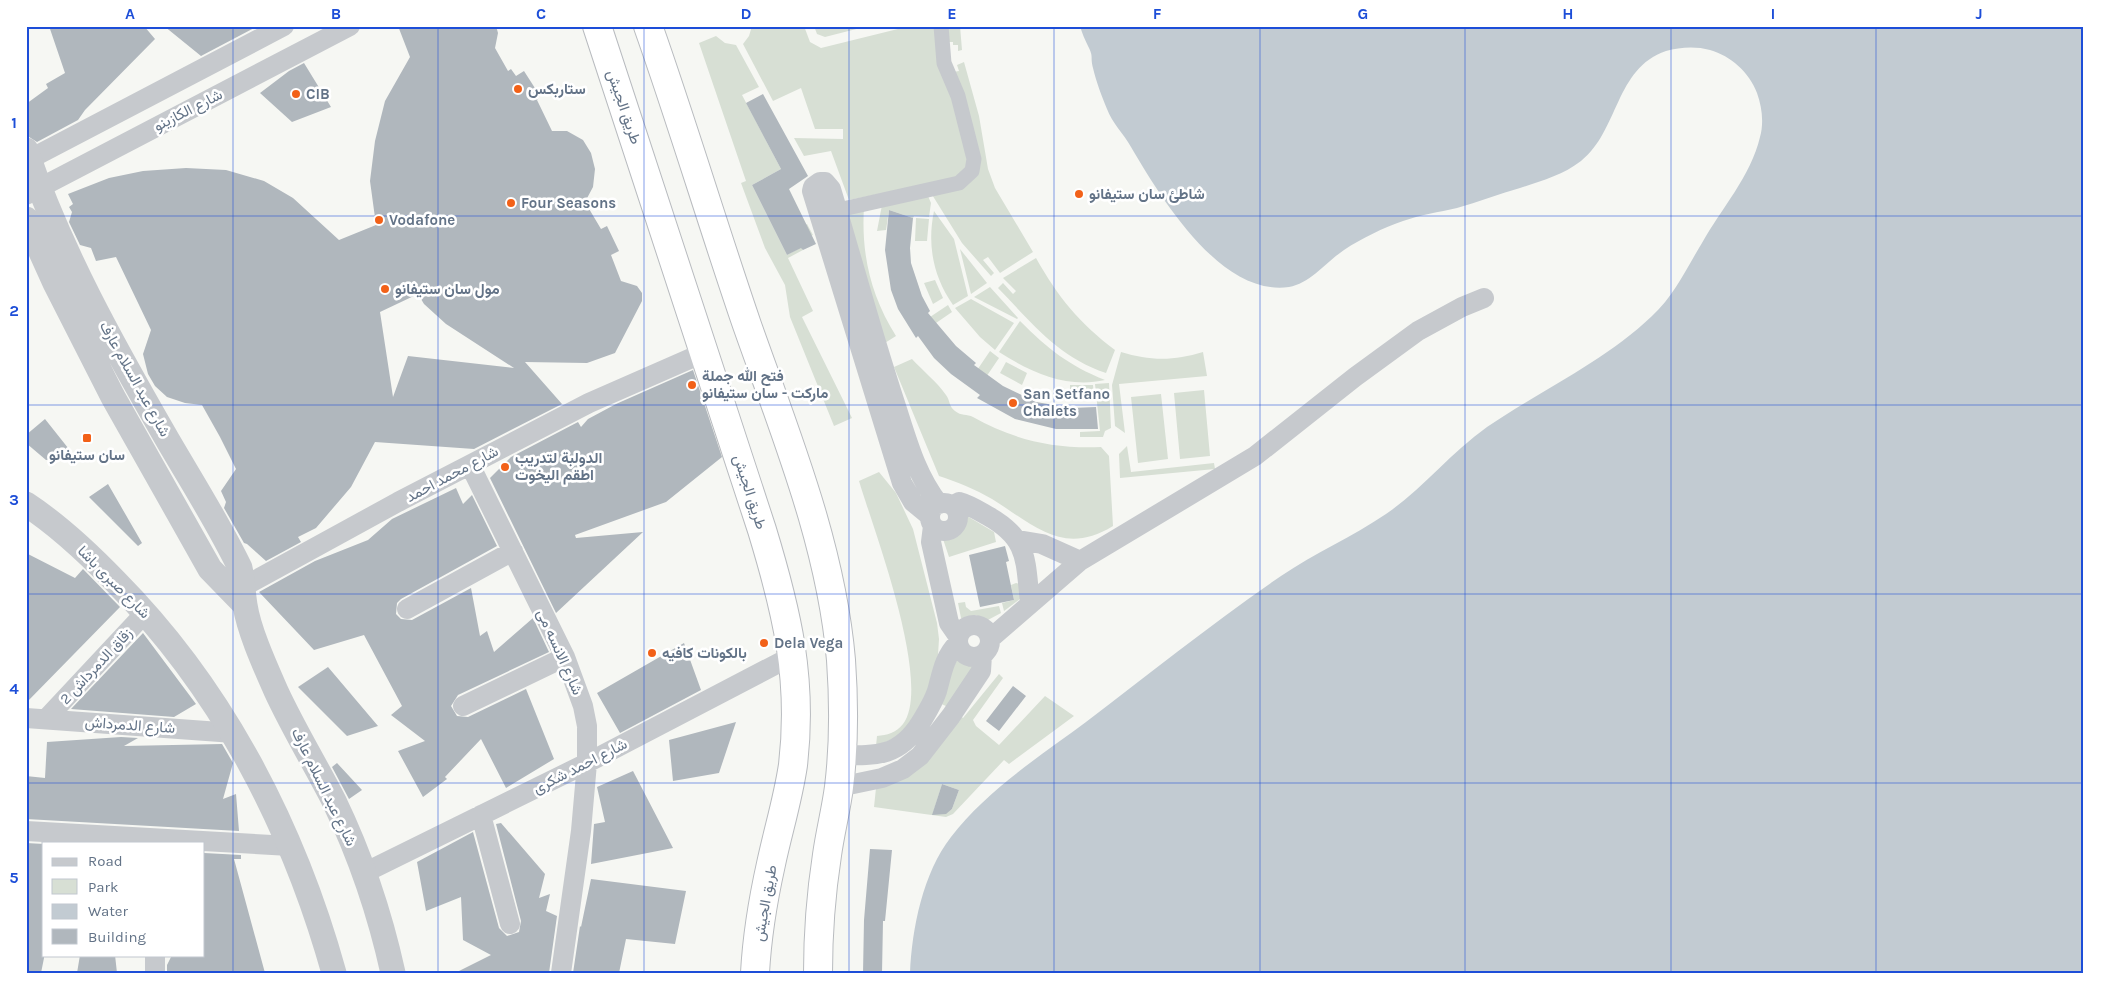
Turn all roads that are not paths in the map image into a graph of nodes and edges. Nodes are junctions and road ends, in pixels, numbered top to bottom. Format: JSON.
{"nodes":[{"id":1,"x":284,"y":26,"type":"edge"},
{"id":2,"x":350,"y":26,"type":"edge"},
{"id":3,"x":597,"y":26,"type":"edge"},
{"id":4,"x":648,"y":26,"type":"edge"},
{"id":5,"x":942,"y":26,"type":"edge"},
{"id":6,"x":256,"y":33,"type":"edge"},
{"id":7,"x":262,"y":72,"type":"junction"},
{"id":8,"x":27,"y":156,"type":"edge"},
{"id":9,"x":33,"y":191,"type":"edge"},
{"id":10,"x":838,"y":210,"type":"junction"},
{"id":11,"x":26,"y":219,"type":"edge"},
{"id":12,"x":1484,"y":298,"type":"dead end"},
{"id":13,"x":703,"y":353,"type":"junction"},
{"id":14,"x":470,"y":465,"type":"junction"},
{"id":15,"x":26,"y":504,"type":"edge"},
{"id":16,"x":939,"y":513,"type":"junction"},
{"id":17,"x":1018,"y":540,"type":"junction"},
{"id":18,"x":513,"y":552,"type":"junction"},
{"id":19,"x":1080,"y":561,"type":"junction"},
{"id":20,"x":241,"y":595,"type":"junction"},
{"id":21,"x":1030,"y":602,"type":"junction"},
{"id":22,"x":407,"y":609,"type":"dead end"},
{"id":23,"x":146,"y":612,"type":"junction"},
{"id":24,"x":958,"y":639,"type":"junction"},
{"id":25,"x":987,"y":647,"type":"junction"},
{"id":26,"x":794,"y":654,"type":"junction"},
{"id":27,"x":565,"y":657,"type":"junction"},
{"id":28,"x":933,"y":702,"type":"junction"},
{"id":29,"x":462,"y":706,"type":"dead end"},
{"id":30,"x":952,"y":713,"type":"junction"},
{"id":31,"x":26,"y":718,"type":"edge"},
{"id":32,"x":46,"y":719,"type":"junction"},
{"id":33,"x":916,"y":730,"type":"junction"},
{"id":34,"x":234,"y":733,"type":"junction"},
{"id":35,"x":933,"y":741,"type":"junction"},
{"id":36,"x":841,"y":755,"type":"junction"},
{"id":37,"x":587,"y":763,"type":"junction"},
{"id":38,"x":839,"y":787,"type":"junction"},
{"id":39,"x":482,"y":815,"type":"junction"},
{"id":40,"x":26,"y":831,"type":"edge"},
{"id":41,"x":290,"y":846,"type":"junction"},
{"id":42,"x":364,"y":873,"type":"junction"},
{"id":43,"x":510,"y":924,"type":"dead end"},
{"id":44,"x":155,"y":956,"type":"edge"},
{"id":45,"x":155,"y":973,"type":"edge"},
{"id":46,"x":334,"y":973,"type":"edge"},
{"id":47,"x":393,"y":973,"type":"edge"},
{"id":48,"x":561,"y":973,"type":"edge"},
{"id":49,"x":755,"y":973,"type":"edge"},
{"id":50,"x":818,"y":973,"type":"edge"}],
"edges":[{"from":1,"to":6,"type":"street","name":"شارع الكازينو"},
{"from":2,"to":7,"type":"street","name":"شارع الكازينو"},
{"from":3,"to":13,"type":"highway","name":"طريق الجيش"},
{"from":4,"to":36,"type":"highway"},
{"from":5,"to":10,"type":"street"},
{"from":6,"to":7,"type":"street"},
{"from":6,"to":8,"type":"street","name":"شارع الكازينو"},
{"from":7,"to":9,"type":"street","name":"شارع الكازينو"},
{"from":8,"to":9,"type":"street","name":"شارع عبد السلام عارف"},
{"from":9,"to":20,"type":"street","name":"شارع عبد السلام عارف"},
{"from":10,"to":16,"type":"street"},
{"from":10,"to":16,"type":"street"},
{"from":11,"to":20,"type":"street","name":"شارع عبد السلام عارف"},
{"from":12,"to":19,"type":"street"},
{"from":13,"to":14,"type":"street","name":"شارع محمد احمد"},
{"from":13,"to":26,"type":"highway","name":"طريق الجيش"},
{"from":14,"to":18,"type":"street","name":"شارع الانسه مى"},
{"from":14,"to":20,"type":"street","name":"شارع محمد احمد"},
{"from":15,"to":23,"type":"street","name":"شارع صبرى باشا"},
{"from":16,"to":17,"type":"street"},
{"from":16,"to":24,"type":"street"},
{"from":17,"to":19,"type":"street"},
{"from":17,"to":21,"type":"street"},
{"from":18,"to":22,"type":"street"},
{"from":18,"to":27,"type":"street","name":"شارع الانسه مى"},
{"from":19,"to":21,"type":"street"},
{"from":20,"to":42,"type":"street","name":"شارع عبد السلام عارف"},
{"from":21,"to":25,"type":"street"},
{"from":23,"to":32,"type":"street","name":"زقاق الدمرداش 2"},
{"from":23,"to":34,"type":"street","name":"شارع صبرى باشا"},
{"from":24,"to":25,"type":"street"},
{"from":24,"to":25,"type":"street"},
{"from":24,"to":28,"type":"street"},
{"from":25,"to":30,"type":"street"},
{"from":26,"to":37,"type":"street","name":"شارع احمد شكرى"},
{"from":26,"to":49,"type":"highway","name":"طريق الجيش"},
{"from":27,"to":29,"type":"street"},
{"from":27,"to":37,"type":"street","name":"شارع الانسه مى"},
{"from":28,"to":30,"type":"street"},
{"from":28,"to":33,"type":"street"},
{"from":30,"to":35,"type":"street"},
{"from":31,"to":32,"type":"street","name":"شارع الدمرداش"},
{"from":32,"to":34,"type":"street","name":"شارع الدمرداش"},
{"from":33,"to":35,"type":"street"},
{"from":33,"to":36,"type":"street"},
{"from":34,"to":41,"type":"street"},
{"from":35,"to":38,"type":"street"},
{"from":36,"to":38,"type":"highway"},
{"from":37,"to":39,"type":"street","name":"شارع احمد شكرى"},
{"from":37,"to":48,"type":"street","name":"شارع الانسه مى"},
{"from":38,"to":50,"type":"highway"},
{"from":39,"to":42,"type":"street","name":"شارع احمد شكرى"},
{"from":39,"to":43,"type":"street"},
{"from":40,"to":41,"type":"street"},
{"from":41,"to":46,"type":"street"},
{"from":42,"to":47,"type":"street","name":"شارع عبد السلام عارف"},
{"from":44,"to":45,"type":"street"}]}
